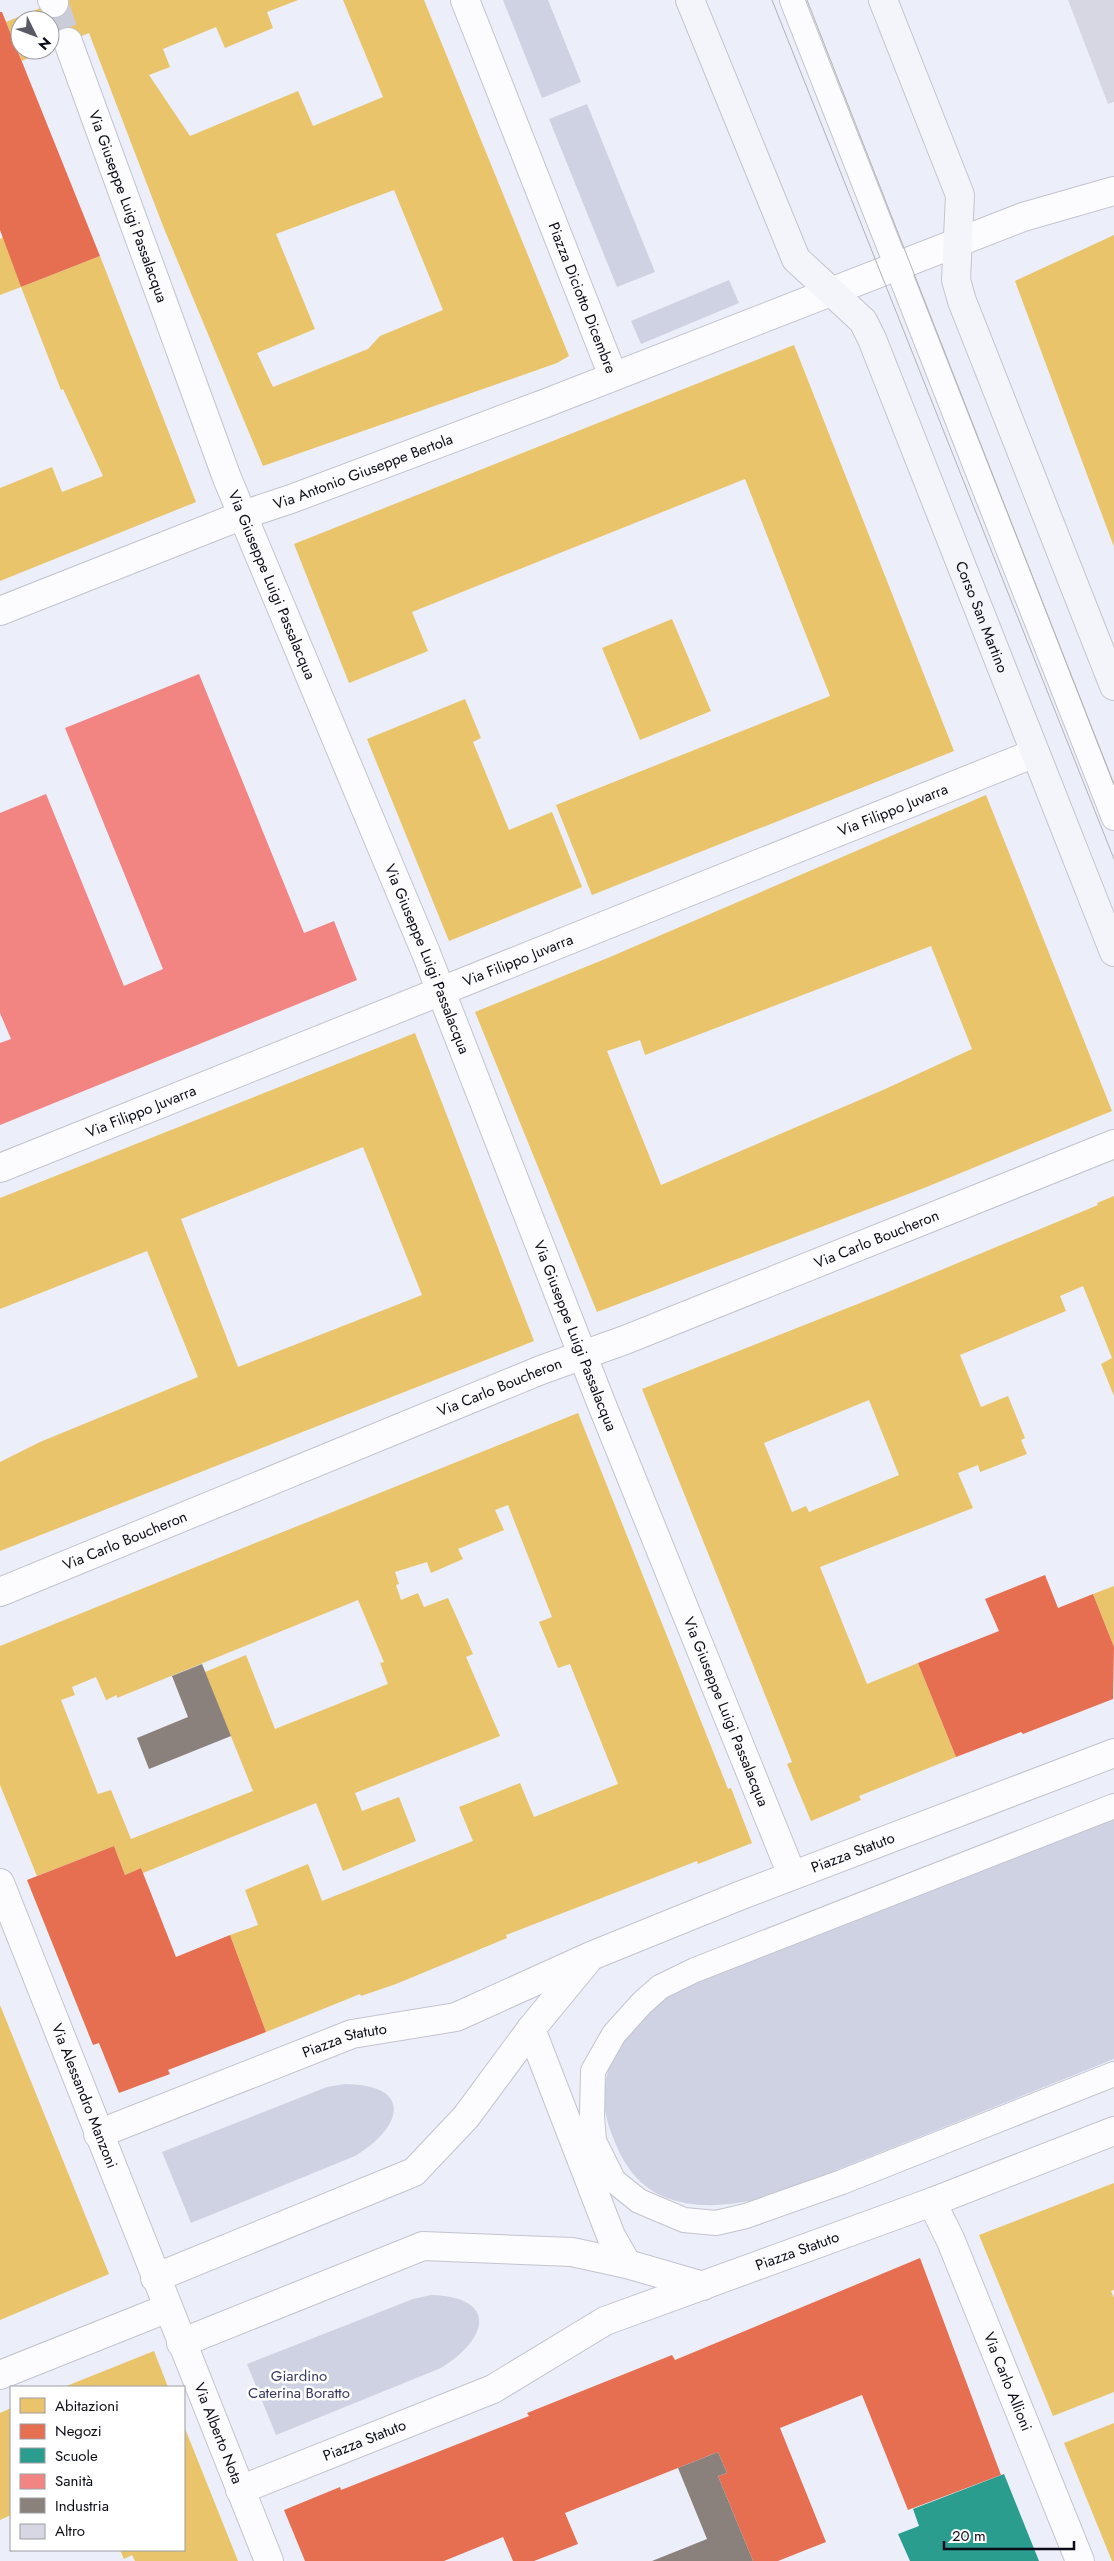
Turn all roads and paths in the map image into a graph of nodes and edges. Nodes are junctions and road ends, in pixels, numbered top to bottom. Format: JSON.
{"nodes":[{"id":1,"x":465,"y":0,"type":"edge"},
{"id":2,"x":690,"y":0,"type":"edge"},
{"id":3,"x":792,"y":0,"type":"edge"},
{"id":4,"x":883,"y":0,"type":"edge"},
{"id":5,"x":68,"y":42,"type":"tunnel mouth"},
{"id":6,"x":1114,"y":192,"type":"edge"},
{"id":7,"x":958,"y":243,"type":"junction"},
{"id":8,"x":898,"y":267,"type":"junction"},
{"id":9,"x":832,"y":292,"type":"junction"},
{"id":10,"x":613,"y":376,"type":"junction"},
{"id":11,"x":243,"y":515,"type":"junction"},
{"id":12,"x":0,"y":611,"type":"edge"},
{"id":13,"x":1114,"y":686,"type":"edge"},
{"id":14,"x":1036,"y":753,"type":"junction"},
{"id":15,"x":1114,"y":818,"type":"edge"},
{"id":16,"x":1114,"y":952,"type":"edge"},
{"id":17,"x":440,"y":991,"type":"junction"},
{"id":18,"x":1114,"y":1144,"type":"edge"},
{"id":19,"x":0,"y":1168,"type":"edge"},
{"id":20,"x":582,"y":1355,"type":"junction"},
{"id":21,"x":0,"y":1592,"type":"edge"},
{"id":22,"x":1114,"y":1753,"type":"edge"},
{"id":23,"x":1114,"y":1806,"type":"edge"},
{"id":24,"x":792,"y":1875,"type":"junction"},
{"id":25,"x":0,"y":1883,"type":"edge"},
{"id":26,"x":591,"y":1956,"type":"junction"},
{"id":27,"x":531,"y":2029,"type":"junction"},
{"id":28,"x":1114,"y":2074,"type":"edge"},
{"id":29,"x":1114,"y":2131,"type":"edge"},
{"id":30,"x":98,"y":2134,"type":"junction"},
{"id":31,"x":932,"y":2202,"type":"junction"},
{"id":32,"x":627,"y":2264,"type":"junction"},
{"id":33,"x":155,"y":2278,"type":"junction"},
{"id":34,"x":703,"y":2286,"type":"junction"},
{"id":35,"x":168,"y":2308,"type":"junction"},
{"id":36,"x":181,"y":2343,"type":"junction"},
{"id":37,"x":0,"y":2375,"type":"edge"},
{"id":38,"x":240,"y":2490,"type":"junction"},
{"id":39,"x":269,"y":2561,"type":"edge"},
{"id":40,"x":1080,"y":2561,"type":"edge"}],
"edges":[{"from":1,"to":10,"type":"street","name":"Piazza Diciotto Dicembre"},
{"from":2,"to":9,"type":"main road"},
{"from":3,"to":8,"type":"lane"},
{"from":4,"to":7,"type":"main road"},
{"from":5,"to":11,"type":"street","name":"Via Giuseppe Luigi Passalacqua"},
{"from":6,"to":7,"type":"street","name":"Piazza Diciotto Dicembre"},
{"from":7,"to":8,"type":"street","name":"Piazza Diciotto Dicembre"},
{"from":7,"to":13,"type":"main road"},
{"from":8,"to":9,"type":"street","name":"Piazza Diciotto Dicembre"},
{"from":8,"to":15,"type":"lane"},
{"from":9,"to":10,"type":"street","name":"Piazza Diciotto Dicembre"},
{"from":9,"to":14,"type":"main road","name":"Corso San Martino"},
{"from":10,"to":11,"type":"street","name":"Via Antonio Giuseppe Bertola"},
{"from":11,"to":12,"type":"street","name":"Via Antonio Giuseppe Bertola"},
{"from":11,"to":17,"type":"street","name":"Via Giuseppe Luigi Passalacqua"},
{"from":14,"to":16,"type":"main road","name":"Corso San Martino"},
{"from":14,"to":17,"type":"street","name":"Via Filippo Juvarra"},
{"from":17,"to":19,"type":"street","name":"Via Filippo Juvarra"},
{"from":17,"to":20,"type":"street","name":"Via Giuseppe Luigi Passalacqua"},
{"from":18,"to":20,"type":"street","name":"Via Carlo Boucheron"},
{"from":20,"to":21,"type":"street","name":"Via Carlo Boucheron"},
{"from":20,"to":24,"type":"street","name":"Via Giuseppe Luigi Passalacqua"},
{"from":22,"to":24,"type":"street","name":"Piazza Statuto"},
{"from":23,"to":28,"type":"lane"},
{"from":24,"to":26,"type":"street","name":"Piazza Statuto"},
{"from":25,"to":30,"type":"street","name":"Via Alessandro Manzoni"},
{"from":26,"to":27,"type":"street","name":"Piazza Statuto"},
{"from":26,"to":30,"type":"street","name":"Piazza Statuto"},
{"from":27,"to":32,"type":"street"},
{"from":27,"to":33,"type":"street","name":"Piazza Statuto"},
{"from":29,"to":31,"type":"street","name":"Piazza Statuto"},
{"from":30,"to":33,"type":"street","name":"Via Alessandro Manzoni"},
{"from":31,"to":34,"type":"street","name":"Piazza Statuto"},
{"from":31,"to":40,"type":"street","name":"Via Carlo Allioni"},
{"from":32,"to":34,"type":"street"},
{"from":32,"to":36,"type":"street"},
{"from":33,"to":35,"type":"street","name":"Via Alessandro Manzoni"},
{"from":34,"to":38,"type":"street","name":"Piazza Statuto"},
{"from":35,"to":36,"type":"street","name":"Via Alberto Nota"},
{"from":35,"to":37,"type":"street"},
{"from":36,"to":38,"type":"street","name":"Via Alberto Nota"},
{"from":38,"to":39,"type":"street","name":"Via Alberto Nota"}]}
